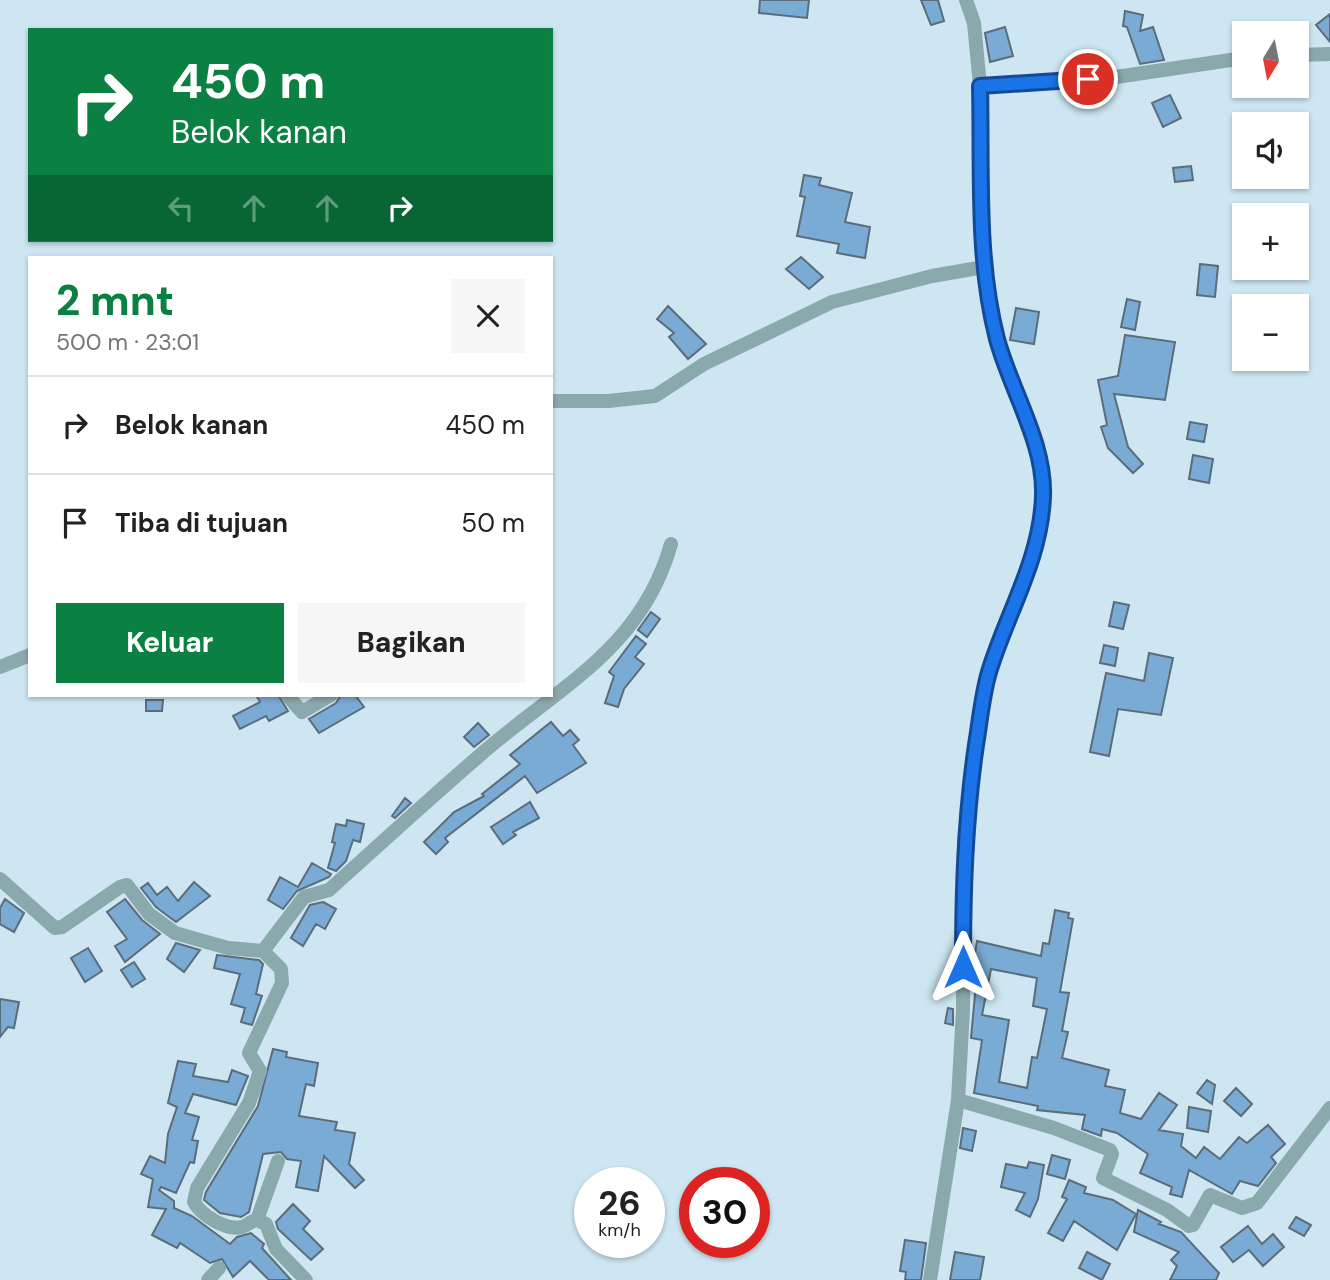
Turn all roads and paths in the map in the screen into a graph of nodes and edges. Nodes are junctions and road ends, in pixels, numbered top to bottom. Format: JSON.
{"nodes":[{"id":1,"x":966,"y":0,"type":"edge"},
{"id":2,"x":1330,"y":54,"type":"edge"},
{"id":3,"x":1309,"y":55,"type":"edge"},
{"id":4,"x":1232,"y":60,"type":"edge"},
{"id":5,"x":980,"y":86,"type":"junction"},
{"id":6,"x":984,"y":267,"type":"junction"},
{"id":7,"x":553,"y":401,"type":"edge"},
{"id":8,"x":671,"y":544,"type":"dead end"},
{"id":9,"x":28,"y":655,"type":"edge"},
{"id":10,"x":0,"y":667,"type":"edge"},
{"id":11,"x":289,"y":697,"type":"edge"},
{"id":12,"x":328,"y":697,"type":"edge"},
{"id":13,"x":552,"y":697,"type":"edge"},
{"id":14,"x":553,"y":697,"type":"edge"},
{"id":15,"x":0,"y":879,"type":"edge"},
{"id":16,"x":263,"y":951,"type":"junction"},
{"id":17,"x":958,"y":1100,"type":"junction"},
{"id":18,"x":1330,"y":1108,"type":"edge"},
{"id":19,"x":278,"y":1161,"type":"dead end"},
{"id":20,"x":257,"y":1220,"type":"junction"},
{"id":21,"x":219,"y":1268,"type":"dead end"},
{"id":22,"x":208,"y":1280,"type":"edge"},
{"id":23,"x":306,"y":1280,"type":"edge"},
{"id":24,"x":930,"y":1280,"type":"edge"}],
"edges":[{"from":1,"to":5,"type":"street"},
{"from":2,"to":3,"type":"street"},
{"from":4,"to":5,"type":"street"},
{"from":5,"to":6,"type":"street"},
{"from":6,"to":7,"type":"street"},
{"from":6,"to":17,"type":"street"},
{"from":8,"to":14,"type":"street"},
{"from":9,"to":10,"type":"street"},
{"from":11,"to":12,"type":"street"},
{"from":13,"to":16,"type":"street"},
{"from":15,"to":16,"type":"street"},
{"from":16,"to":20,"type":"street"},
{"from":17,"to":18,"type":"street"},
{"from":17,"to":24,"type":"street"},
{"from":19,"to":20,"type":"street"},
{"from":20,"to":23,"type":"street"},
{"from":21,"to":22,"type":"street"}]}
